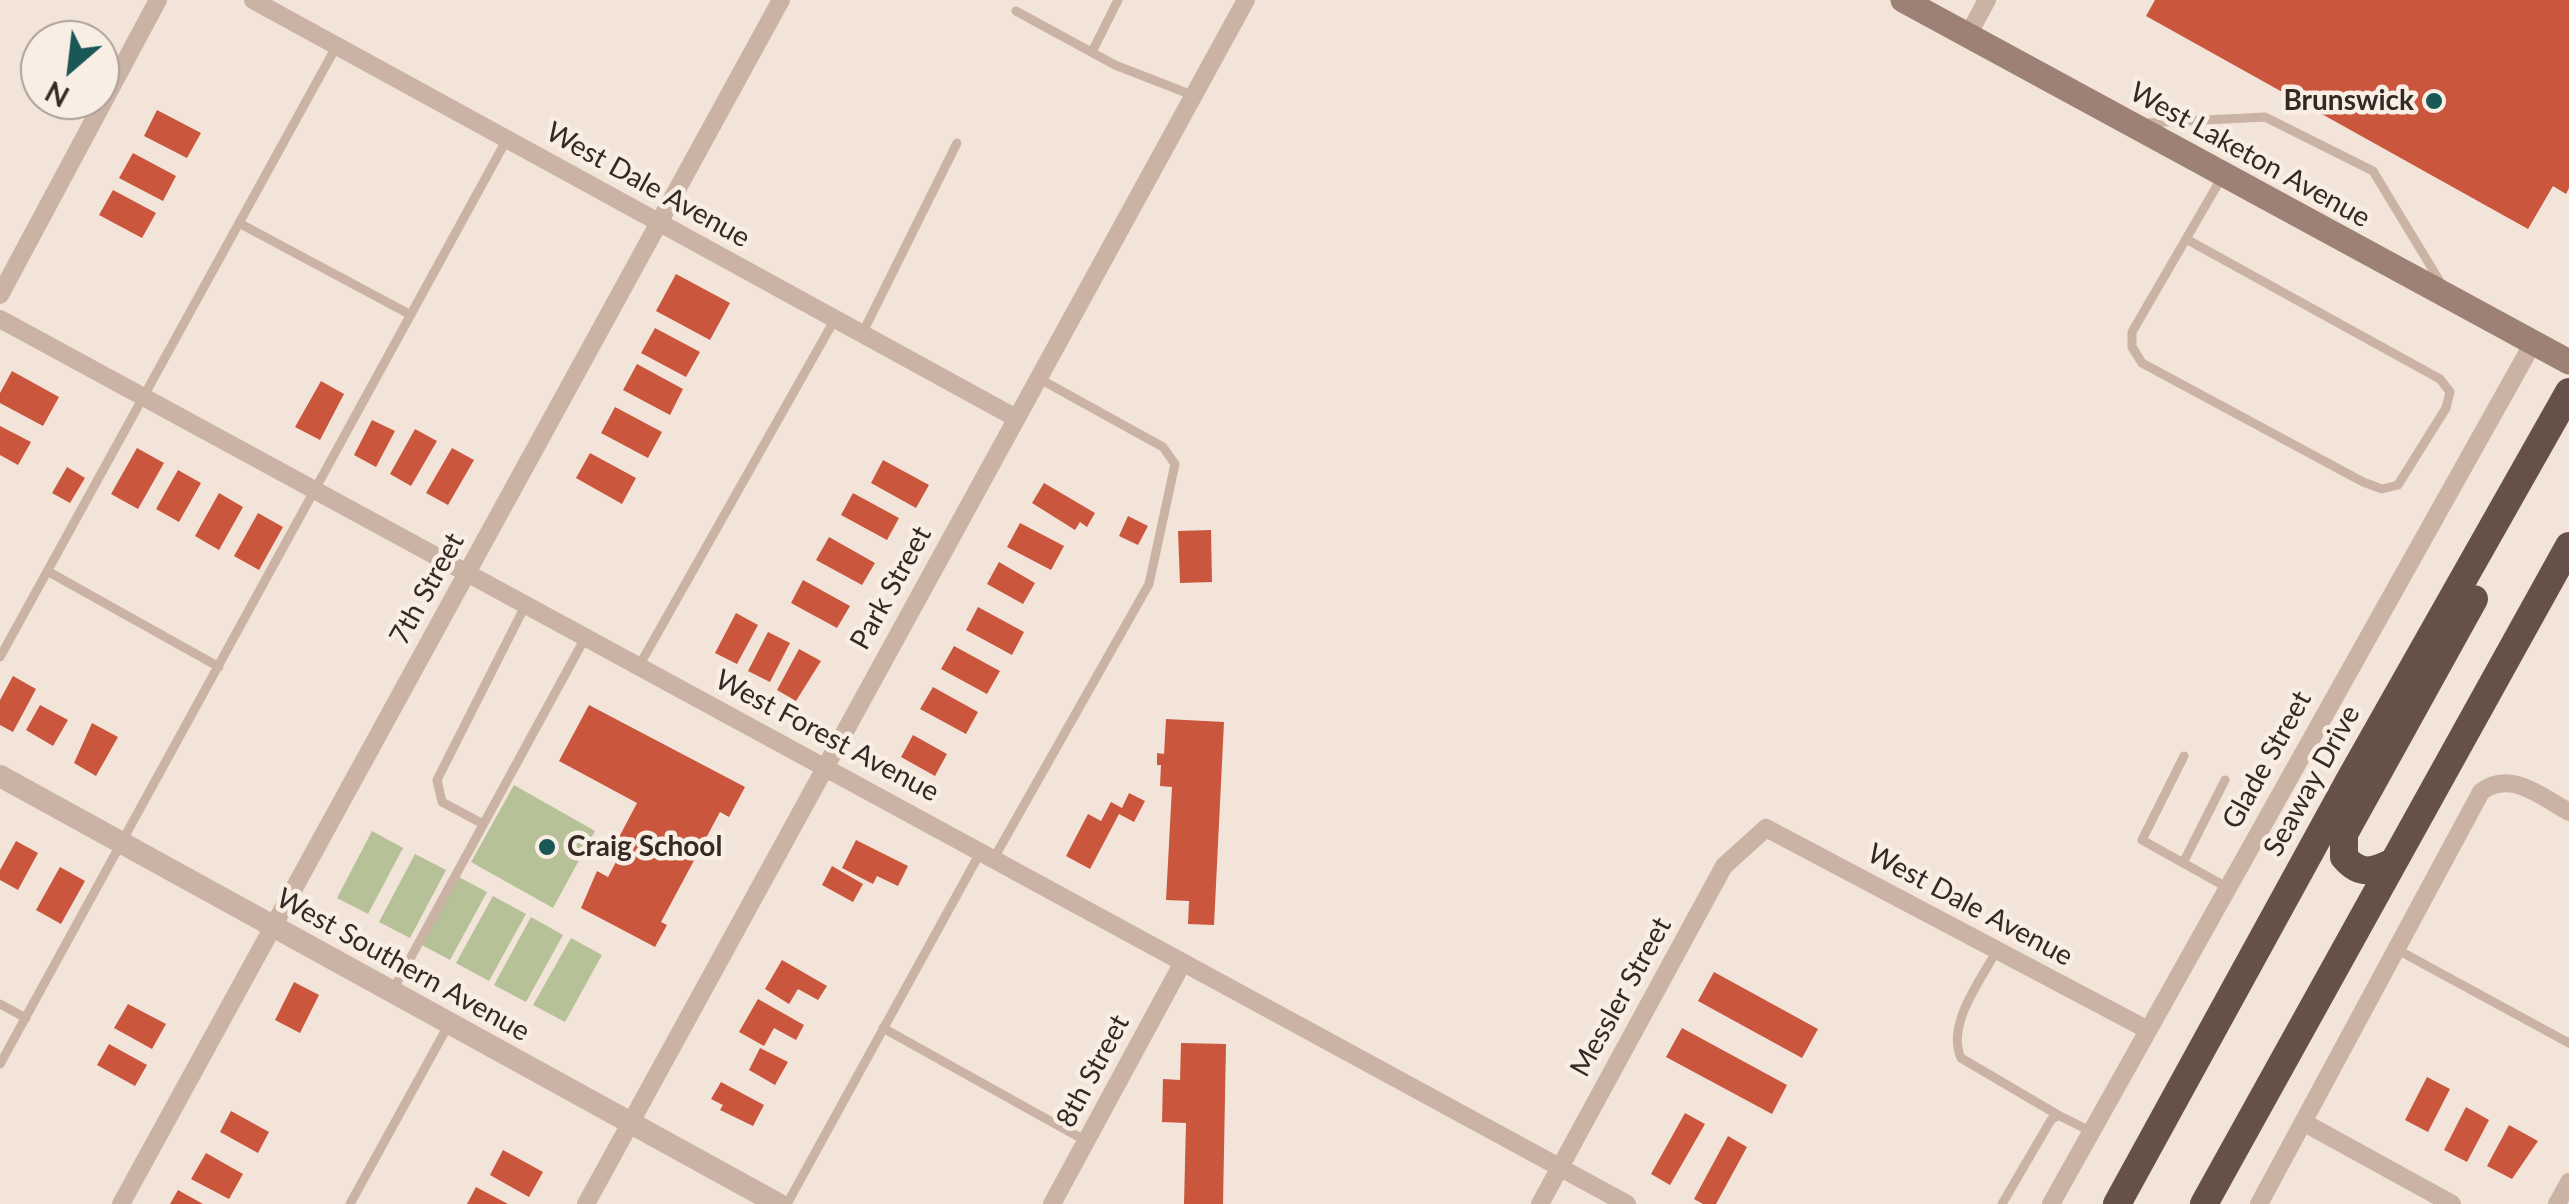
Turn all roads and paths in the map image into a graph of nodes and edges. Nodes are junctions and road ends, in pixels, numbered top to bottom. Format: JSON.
{"nodes":[{"id":1,"x":158,"y":0,"type":"edge"},
{"id":2,"x":253,"y":0,"type":"edge"},
{"id":3,"x":781,"y":0,"type":"edge"},
{"id":4,"x":1118,"y":0,"type":"edge"},
{"id":5,"x":1246,"y":0,"type":"edge"},
{"id":6,"x":1903,"y":0,"type":"edge"},
{"id":7,"x":1987,"y":0,"type":"edge"},
{"id":8,"x":1016,"y":11,"type":"dead end"},
{"id":9,"x":1968,"y":35,"type":"junction"},
{"id":10,"x":337,"y":46,"type":"junction"},
{"id":11,"x":1092,"y":52,"type":"junction"},
{"id":12,"x":1192,"y":95,"type":"junction"},
{"id":13,"x":2130,"y":124,"type":"junction"},
{"id":14,"x":507,"y":139,"type":"junction"},
{"id":15,"x":957,"y":143,"type":"dead end"},
{"id":16,"x":2223,"y":174,"type":"junction"},
{"id":17,"x":659,"y":222,"type":"junction"},
{"id":18,"x":239,"y":223,"type":"junction"},
{"id":19,"x":2186,"y":240,"type":"junction"},
{"id":20,"x":0,"y":295,"type":"edge"},
{"id":21,"x":2448,"y":296,"type":"junction"},
{"id":22,"x":410,"y":315,"type":"junction"},
{"id":23,"x":0,"y":319,"type":"edge"},
{"id":24,"x":835,"y":319,"type":"junction"},
{"id":25,"x":862,"y":334,"type":"junction"},
{"id":26,"x":2533,"y":343,"type":"junction"},
{"id":27,"x":2569,"y":362,"type":"edge"},
{"id":28,"x":1038,"y":378,"type":"junction"},
{"id":29,"x":142,"y":398,"type":"junction"},
{"id":30,"x":2562,"y":404,"type":"edge"},
{"id":31,"x":1016,"y":418,"type":"junction"},
{"id":32,"x":315,"y":492,"type":"junction"},
{"id":33,"x":2569,"y":546,"type":"edge"},
{"id":34,"x":49,"y":572,"type":"junction"},
{"id":35,"x":466,"y":575,"type":"junction"},
{"id":36,"x":525,"y":606,"type":"junction"},
{"id":37,"x":585,"y":638,"type":"junction"},
{"id":38,"x":0,"y":657,"type":"edge"},
{"id":39,"x":219,"y":666,"type":"junction"},
{"id":40,"x":639,"y":666,"type":"junction"},
{"id":41,"x":2184,"y":756,"type":"dead end"},
{"id":42,"x":825,"y":765,"type":"junction"},
{"id":43,"x":0,"y":776,"type":"edge"},
{"id":44,"x":2225,"y":780,"type":"dead end"},
{"id":45,"x":2569,"y":812,"type":"edge"},
{"id":46,"x":483,"y":824,"type":"junction"},
{"id":47,"x":1766,"y":828,"type":"joint"},
{"id":48,"x":123,"y":845,"type":"junction"},
{"id":49,"x":988,"y":854,"type":"junction"},
{"id":50,"x":2393,"y":862,"type":"junction"},
{"id":51,"x":2183,"y":863,"type":"junction"},
{"id":52,"x":2228,"y":888,"type":"junction"},
{"id":53,"x":274,"y":928,"type":"junction"},
{"id":54,"x":2396,"y":948,"type":"junction"},
{"id":55,"x":1997,"y":950,"type":"junction"},
{"id":56,"x":1182,"y":964,"type":"junction"},
{"id":57,"x":392,"y":992,"type":"junction"},
{"id":58,"x":0,"y":1004,"type":"edge"},
{"id":59,"x":26,"y":1018,"type":"junction"},
{"id":60,"x":449,"y":1024,"type":"junction"},
{"id":61,"x":883,"y":1028,"type":"junction"},
{"id":62,"x":2148,"y":1030,"type":"junction"},
{"id":63,"x":2569,"y":1043,"type":"edge"},
{"id":64,"x":0,"y":1064,"type":"edge"},
{"id":65,"x":2058,"y":1115,"type":"junction"},
{"id":66,"x":2302,"y":1122,"type":"junction"},
{"id":67,"x":631,"y":1124,"type":"junction"},
{"id":68,"x":2092,"y":1132,"type":"junction"},
{"id":69,"x":1086,"y":1142,"type":"junction"},
{"id":70,"x":1560,"y":1167,"type":"junction"},
{"id":71,"x":2569,"y":1182,"type":"edge"},
{"id":72,"x":122,"y":1204,"type":"edge"},
{"id":73,"x":350,"y":1204,"type":"edge"},
{"id":74,"x":586,"y":1204,"type":"edge"},
{"id":75,"x":778,"y":1204,"type":"edge"},
{"id":76,"x":787,"y":1204,"type":"edge"},
{"id":77,"x":1052,"y":1204,"type":"edge"},
{"id":78,"x":1540,"y":1204,"type":"edge"},
{"id":79,"x":1627,"y":1204,"type":"edge"},
{"id":80,"x":2002,"y":1204,"type":"edge"},
{"id":81,"x":2052,"y":1204,"type":"edge"},
{"id":82,"x":2117,"y":1204,"type":"edge"},
{"id":83,"x":2204,"y":1204,"type":"edge"},
{"id":84,"x":2258,"y":1204,"type":"edge"},
{"id":85,"x":2452,"y":1204,"type":"edge"},
{"id":86,"x":2557,"y":1204,"type":"edge"}],
"edges":[{"from":1,"to":20,"type":"street"},
{"from":2,"to":10,"type":"street","name":"West Dale Avenue"},
{"from":3,"to":17,"type":"street","name":"7th Street"},
{"from":4,"to":11,"type":"lane"},
{"from":5,"to":12,"type":"street","name":"Park Street"},
{"from":6,"to":9,"type":"main road","name":"West Laketon Avenue"},
{"from":7,"to":9,"type":"street"},
{"from":8,"to":11,"type":"lane"},
{"from":9,"to":13,"type":"main road","name":"West Laketon Avenue"},
{"from":10,"to":14,"type":"street","name":"West Dale Avenue"},
{"from":10,"to":18,"type":"lane"},
{"from":11,"to":12,"type":"lane"},
{"from":12,"to":28,"type":"street","name":"Park Street"},
{"from":13,"to":16,"type":"main road","name":"West Laketon Avenue"},
{"from":13,"to":21,"type":"lane"},
{"from":14,"to":17,"type":"street","name":"West Dale Avenue"},
{"from":14,"to":22,"type":"lane"},
{"from":15,"to":25,"type":"lane"},
{"from":16,"to":19,"type":"lane"},
{"from":16,"to":21,"type":"main road","name":"West Laketon Avenue"},
{"from":17,"to":24,"type":"street","name":"West Dale Avenue"},
{"from":17,"to":35,"type":"street","name":"7th Street"},
{"from":18,"to":22,"type":"lane"},
{"from":18,"to":29,"type":"lane"},
{"from":19,"to":19,"type":"lane"},
{"from":21,"to":26,"type":"main road","name":"West Laketon Avenue"},
{"from":22,"to":32,"type":"lane"},
{"from":23,"to":29,"type":"street","name":"West Forest Avenue"},
{"from":24,"to":25,"type":"street","name":"West Dale Avenue"},
{"from":24,"to":40,"type":"lane"},
{"from":25,"to":31,"type":"street","name":"West Dale Avenue"},
{"from":26,"to":27,"type":"main road","name":"West Laketon Avenue"},
{"from":26,"to":52,"type":"street","name":"Glade Street"},
{"from":28,"to":31,"type":"street","name":"Park Street"},
{"from":28,"to":49,"type":"lane"},
{"from":29,"to":32,"type":"street","name":"West Forest Avenue"},
{"from":29,"to":34,"type":"lane"},
{"from":30,"to":50,"type":"highway"},
{"from":30,"to":82,"type":"highway","name":"Seaway Drive"},
{"from":31,"to":42,"type":"street","name":"Park Street"},
{"from":32,"to":35,"type":"street","name":"West Forest Avenue"},
{"from":32,"to":39,"type":"lane"},
{"from":33,"to":50,"type":"highway"},
{"from":34,"to":38,"type":"lane"},
{"from":34,"to":39,"type":"lane"},
{"from":35,"to":36,"type":"street","name":"West Forest Avenue"},
{"from":35,"to":53,"type":"street","name":"7th Street"},
{"from":36,"to":37,"type":"street","name":"West Forest Avenue"},
{"from":36,"to":46,"type":"lane"},
{"from":37,"to":40,"type":"street","name":"West Forest Avenue"},
{"from":37,"to":46,"type":"lane"},
{"from":39,"to":48,"type":"lane"},
{"from":40,"to":42,"type":"street","name":"West Forest Avenue"},
{"from":41,"to":51,"type":"lane"},
{"from":42,"to":49,"type":"street","name":"West Forest Avenue"},
{"from":42,"to":67,"type":"street","name":"Park Street"},
{"from":43,"to":48,"type":"street","name":"West Southern Avenue"},
{"from":44,"to":51,"type":"lane"},
{"from":45,"to":54,"type":"street"},
{"from":46,"to":57,"type":"lane"},
{"from":47,"to":55,"type":"street","name":"West Dale Avenue"},
{"from":47,"to":70,"type":"street","name":"Messler Street"},
{"from":48,"to":53,"type":"street","name":"West Southern Avenue"},
{"from":48,"to":59,"type":"lane"},
{"from":49,"to":56,"type":"street","name":"West Forest Avenue"},
{"from":49,"to":61,"type":"lane"},
{"from":50,"to":83,"type":"highway"},
{"from":51,"to":52,"type":"lane"},
{"from":52,"to":62,"type":"street","name":"Glade Street"},
{"from":53,"to":57,"type":"street","name":"West Southern Avenue"},
{"from":53,"to":72,"type":"street","name":"7th Street"},
{"from":54,"to":63,"type":"lane"},
{"from":54,"to":66,"type":"street"},
{"from":55,"to":62,"type":"street","name":"West Dale Avenue"},
{"from":55,"to":65,"type":"lane"},
{"from":56,"to":69,"type":"street","name":"8th Street"},
{"from":56,"to":70,"type":"street","name":"West Forest Avenue"},
{"from":57,"to":60,"type":"street","name":"West Southern Avenue"},
{"from":58,"to":59,"type":"lane"},
{"from":59,"to":64,"type":"lane"},
{"from":60,"to":67,"type":"street","name":"West Southern Avenue"},
{"from":60,"to":73,"type":"lane"},
{"from":61,"to":69,"type":"lane"},
{"from":61,"to":76,"type":"lane"},
{"from":62,"to":68,"type":"street","name":"Glade Street"},
{"from":65,"to":68,"type":"lane"},
{"from":65,"to":80,"type":"lane"},
{"from":66,"to":84,"type":"street"},
{"from":66,"to":85,"type":"street"},
{"from":67,"to":74,"type":"street","name":"Park Street"},
{"from":67,"to":75,"type":"street","name":"West Southern Avenue"},
{"from":68,"to":81,"type":"street","name":"Glade Street"},
{"from":69,"to":77,"type":"street","name":"8th Street"},
{"from":70,"to":78,"type":"street","name":"Messler Street"},
{"from":70,"to":79,"type":"street","name":"West Forest Avenue"},
{"from":71,"to":86,"type":"street"}]}
